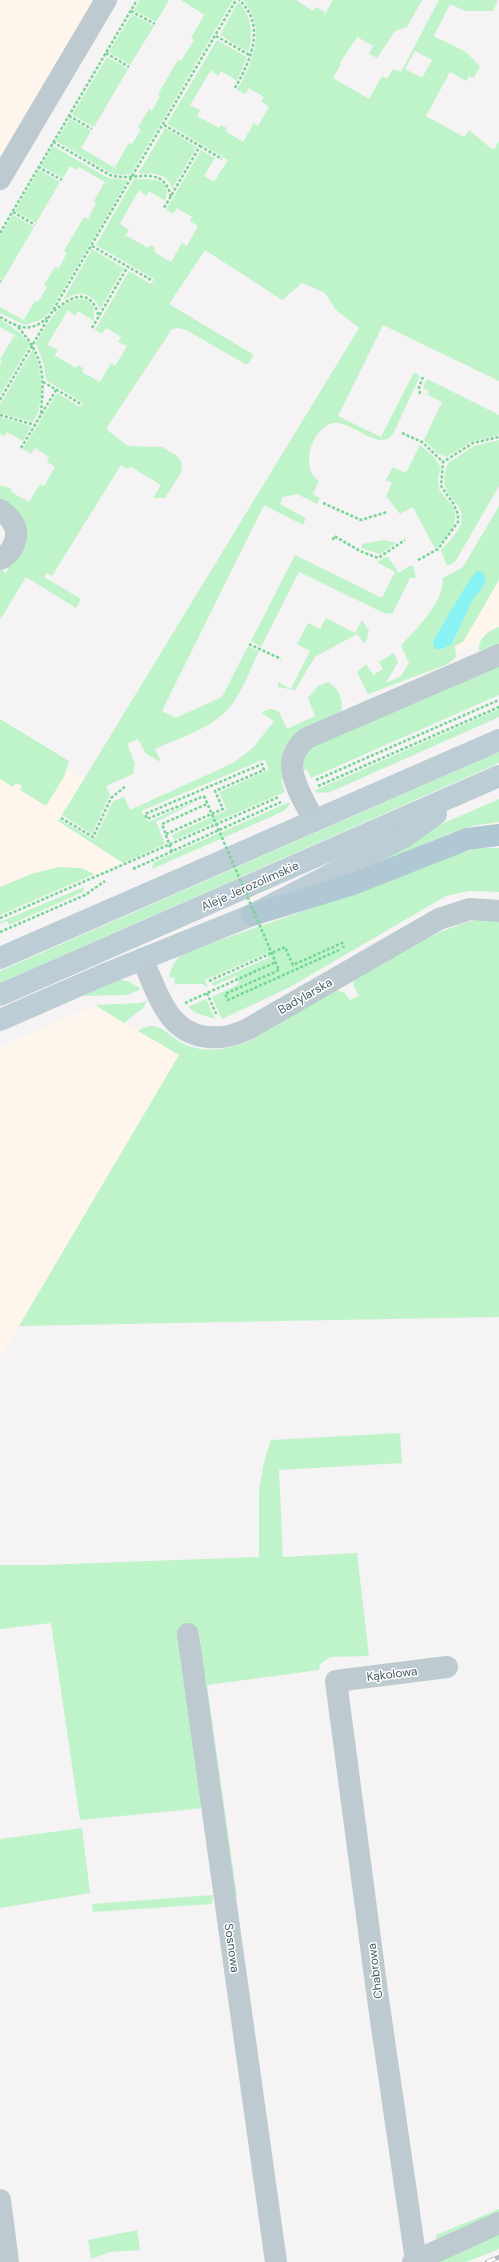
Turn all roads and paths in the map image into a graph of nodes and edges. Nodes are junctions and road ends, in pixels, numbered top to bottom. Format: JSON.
{"nodes":[{"id":1,"x":106,"y":0,"type":"edge"},
{"id":2,"x":137,"y":0,"type":"edge"},
{"id":3,"x":236,"y":0,"type":"edge"},
{"id":4,"x":239,"y":0,"type":"edge"},
{"id":5,"x":131,"y":11,"type":"junction"},
{"id":6,"x":155,"y":24,"type":"dead end"},
{"id":7,"x":216,"y":36,"type":"junction"},
{"id":8,"x":106,"y":53,"type":"junction"},
{"id":9,"x":251,"y":56,"type":"junction"},
{"id":10,"x":129,"y":67,"type":"dead end"},
{"id":11,"x":235,"y":88,"type":"dead end"},
{"id":12,"x":69,"y":116,"type":"junction"},
{"id":13,"x":164,"y":125,"type":"junction"},
{"id":14,"x":92,"y":129,"type":"dead end"},
{"id":15,"x":53,"y":142,"type":"junction"},
{"id":16,"x":200,"y":146,"type":"junction"},
{"id":17,"x":222,"y":159,"type":"dead end"},
{"id":18,"x":38,"y":167,"type":"junction"},
{"id":19,"x":132,"y":177,"type":"junction"},
{"id":20,"x":0,"y":179,"type":"edge"},
{"id":21,"x":62,"y":180,"type":"dead end"},
{"id":22,"x":170,"y":197,"type":"junction"},
{"id":23,"x":164,"y":208,"type":"dead end"},
{"id":24,"x":13,"y":212,"type":"junction"},
{"id":25,"x":35,"y":225,"type":"dead end"},
{"id":26,"x":0,"y":233,"type":"edge"},
{"id":27,"x":92,"y":246,"type":"junction"},
{"id":28,"x":128,"y":266,"type":"junction"},
{"id":29,"x":151,"y":280,"type":"dead end"},
{"id":30,"x":51,"y":314,"type":"junction"},
{"id":31,"x":99,"y":316,"type":"junction"},
{"id":32,"x":0,"y":317,"type":"edge"},
{"id":33,"x":18,"y":327,"type":"junction"},
{"id":34,"x":92,"y":328,"type":"dead end"},
{"id":35,"x":33,"y":344,"type":"junction"},
{"id":36,"x":423,"y":377,"type":"dead end"},
{"id":37,"x":43,"y":382,"type":"junction"},
{"id":38,"x":56,"y":390,"type":"junction"},
{"id":39,"x":420,"y":394,"type":"dead end"},
{"id":40,"x":0,"y":400,"type":"edge"},
{"id":41,"x":81,"y":404,"type":"dead end"},
{"id":42,"x":41,"y":414,"type":"junction"},
{"id":43,"x":0,"y":415,"type":"edge"},
{"id":44,"x":35,"y":425,"type":"junction"},
{"id":45,"x":402,"y":433,"type":"dead end"},
{"id":46,"x":499,"y":437,"type":"edge"},
{"id":47,"x":21,"y":448,"type":"dead end"},
{"id":48,"x":443,"y":462,"type":"junction"},
{"id":49,"x":323,"y":503,"type":"dead end"},
{"id":50,"x":0,"y":510,"type":"edge"},
{"id":51,"x":387,"y":512,"type":"dead end"},
{"id":52,"x":333,"y":540,"type":"dead end"},
{"id":53,"x":405,"y":540,"type":"dead end"},
{"id":54,"x":0,"y":559,"type":"edge"},
{"id":55,"x":418,"y":560,"type":"dead end"},
{"id":56,"x":249,"y":644,"type":"dead end"},
{"id":57,"x":499,"y":656,"type":"edge"},
{"id":58,"x":280,"y":659,"type":"dead end"},
{"id":59,"x":499,"y":700,"type":"edge"},
{"id":60,"x":499,"y":707,"type":"edge"},
{"id":61,"x":499,"y":740,"type":"edge"},
{"id":62,"x":499,"y":776,"type":"edge"},
{"id":63,"x":309,"y":783,"type":"dead end"},
{"id":64,"x":126,"y":786,"type":"dead end"},
{"id":65,"x":312,"y":789,"type":"dead end"},
{"id":66,"x":469,"y":789,"type":"junction"},
{"id":67,"x":281,"y":796,"type":"dead end"},
{"id":68,"x":284,"y":801,"type":"dead end"},
{"id":69,"x":207,"y":804,"type":"junction"},
{"id":70,"x":61,"y":818,"type":"dead end"},
{"id":71,"x":314,"y":821,"type":"junction"},
{"id":72,"x":166,"y":834,"type":"junction"},
{"id":73,"x":499,"y":835,"type":"edge"},
{"id":74,"x":170,"y":845,"type":"junction"},
{"id":75,"x":172,"y":852,"type":"junction"},
{"id":76,"x":133,"y":869,"type":"dead end"},
{"id":77,"x":105,"y":881,"type":"dead end"},
{"id":78,"x":499,"y":911,"type":"edge"},
{"id":79,"x":252,"y":916,"type":"junction"},
{"id":80,"x":0,"y":918,"type":"edge"},
{"id":81,"x":0,"y":932,"type":"edge"},
{"id":82,"x":0,"y":958,"type":"edge"},
{"id":83,"x":142,"y":959,"type":"junction"},
{"id":84,"x":276,"y":962,"type":"junction"},
{"id":85,"x":208,"y":981,"type":"dead end"},
{"id":86,"x":207,"y":993,"type":"junction"},
{"id":87,"x":0,"y":995,"type":"edge"},
{"id":88,"x":181,"y":1005,"type":"dead end"},
{"id":89,"x":0,"y":1020,"type":"edge"},
{"id":90,"x":219,"y":1022,"type":"dead end"},
{"id":91,"x":188,"y":1634,"type":"dead end"},
{"id":92,"x":447,"y":1667,"type":"dead end"},
{"id":93,"x":336,"y":1681,"type":"joint"},
{"id":94,"x":0,"y":2200,"type":"edge"},
{"id":95,"x":499,"y":2223,"type":"edge"},
{"id":96,"x":414,"y":2261,"type":"edge"},
{"id":97,"x":8,"y":2262,"type":"edge"},
{"id":98,"x":276,"y":2262,"type":"edge"}],
"edges":[{"from":1,"to":20,"type":"street"},
{"from":2,"to":5,"type":"path"},
{"from":3,"to":7,"type":"path"},
{"from":4,"to":9,"type":"path"},
{"from":5,"to":6,"type":"path"},
{"from":5,"to":8,"type":"path"},
{"from":7,"to":9,"type":"path"},
{"from":7,"to":13,"type":"path"},
{"from":8,"to":10,"type":"path"},
{"from":8,"to":12,"type":"path"},
{"from":9,"to":11,"type":"path"},
{"from":12,"to":14,"type":"path"},
{"from":12,"to":15,"type":"path"},
{"from":13,"to":16,"type":"path"},
{"from":13,"to":19,"type":"path"},
{"from":15,"to":18,"type":"path"},
{"from":15,"to":19,"type":"path"},
{"from":16,"to":17,"type":"path"},
{"from":16,"to":22,"type":"path"},
{"from":18,"to":21,"type":"path"},
{"from":18,"to":24,"type":"path"},
{"from":19,"to":22,"type":"path"},
{"from":19,"to":27,"type":"path"},
{"from":22,"to":23,"type":"path"},
{"from":24,"to":25,"type":"path"},
{"from":24,"to":26,"type":"path"},
{"from":27,"to":28,"type":"path"},
{"from":27,"to":30,"type":"path"},
{"from":28,"to":29,"type":"path"},
{"from":28,"to":31,"type":"path"},
{"from":30,"to":31,"type":"path"},
{"from":30,"to":33,"type":"path"},
{"from":30,"to":35,"type":"path"},
{"from":31,"to":34,"type":"path"},
{"from":32,"to":33,"type":"path"},
{"from":33,"to":35,"type":"path"},
{"from":35,"to":37,"type":"path"},
{"from":35,"to":40,"type":"path"},
{"from":36,"to":39,"type":"path"},
{"from":37,"to":38,"type":"path"},
{"from":37,"to":42,"type":"path"},
{"from":38,"to":41,"type":"path"},
{"from":38,"to":42,"type":"path"},
{"from":42,"to":44,"type":"path"},
{"from":43,"to":44,"type":"path"},
{"from":44,"to":47,"type":"path"},
{"from":45,"to":48,"type":"path"},
{"from":46,"to":48,"type":"path"},
{"from":48,"to":55,"type":"path"},
{"from":49,"to":51,"type":"path"},
{"from":50,"to":54,"type":"street"},
{"from":52,"to":53,"type":"path"},
{"from":56,"to":58,"type":"path"},
{"from":57,"to":71,"type":"street"},
{"from":59,"to":63,"type":"path"},
{"from":60,"to":65,"type":"path"},
{"from":61,"to":71,"type":"main road"},
{"from":62,"to":66,"type":"main road","name":"Aleje Jerozolimskie"},
{"from":64,"to":70,"type":"path"},
{"from":66,"to":79,"type":"main road"},
{"from":66,"to":87,"type":"main road","name":"Aleje Jerozolimskie"},
{"from":67,"to":74,"type":"path"},
{"from":68,"to":75,"type":"path"},
{"from":69,"to":72,"type":"path"},
{"from":69,"to":72,"type":"path","bridge":true},
{"from":69,"to":84,"type":"path","bridge":true},
{"from":71,"to":82,"type":"main road"},
{"from":72,"to":74,"type":"path"},
{"from":73,"to":79,"type":"main road"},
{"from":74,"to":75,"type":"path"},
{"from":74,"to":80,"type":"path"},
{"from":75,"to":76,"type":"path"},
{"from":77,"to":81,"type":"path"},
{"from":78,"to":83,"type":"street","name":"Badylarska"},
{"from":79,"to":83,"type":"main road"},
{"from":83,"to":89,"type":"main road"},
{"from":84,"to":85,"type":"path","bridge":true},
{"from":84,"to":86,"type":"path"},
{"from":86,"to":88,"type":"path"},
{"from":86,"to":90,"type":"path"},
{"from":91,"to":98,"type":"street","name":"Sosnowa"},
{"from":92,"to":93,"type":"street","name":"Kąkolowa"},
{"from":93,"to":96,"type":"street","name":"Chabrowa"},
{"from":94,"to":97,"type":"street"},
{"from":95,"to":96,"type":"street"}]}
